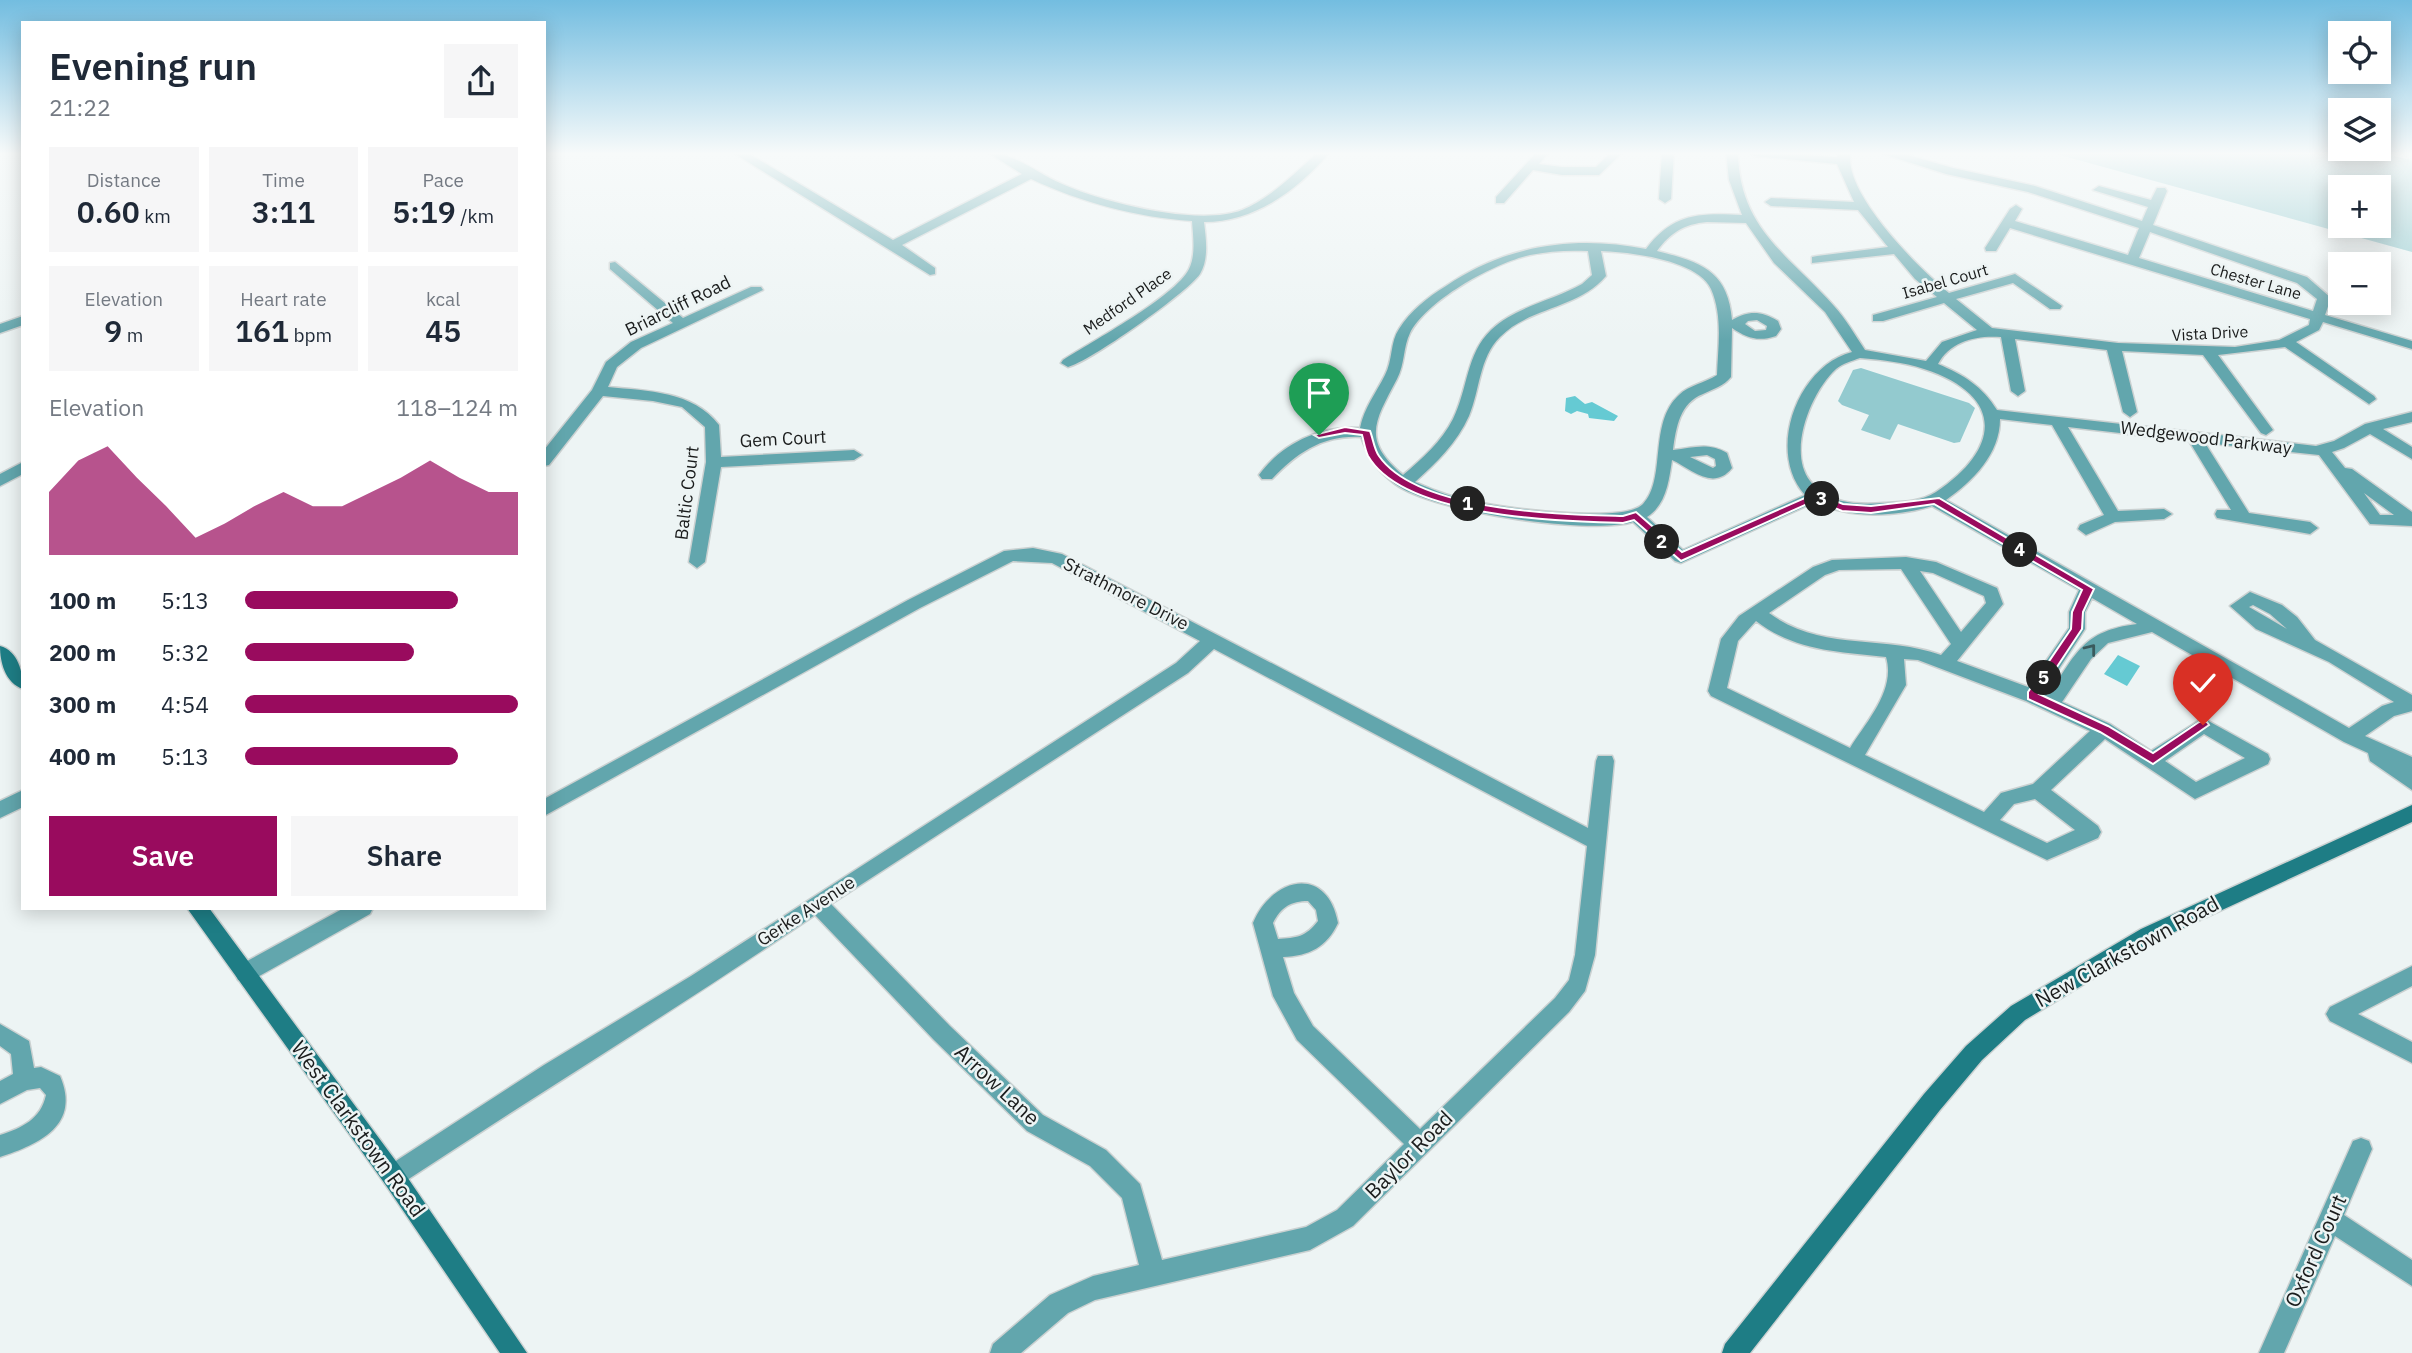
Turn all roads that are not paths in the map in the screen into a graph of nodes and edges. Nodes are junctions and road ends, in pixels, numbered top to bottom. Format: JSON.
{"nodes":[{"id":1,"x":843,"y":215,"type":"edge"},
{"id":2,"x":951,"y":215,"type":"edge"},
{"id":3,"x":1168,"y":215,"type":"edge"},
{"id":4,"x":1239,"y":215,"type":"edge"},
{"id":5,"x":1749,"y":215,"type":"edge"},
{"id":6,"x":1869,"y":215,"type":"edge"},
{"id":7,"x":2012,"y":215,"type":"edge"},
{"id":8,"x":2109,"y":215,"type":"edge"},
{"id":9,"x":2152,"y":215,"type":"edge"},
{"id":10,"x":1198,"y":219,"type":"junction"},
{"id":11,"x":1751,"y":219,"type":"junction"},
{"id":12,"x":2008,"y":223,"type":"junction"},
{"id":13,"x":2147,"y":228,"type":"junction"},
{"id":14,"x":893,"y":245,"type":"junction"},
{"id":15,"x":1593,"y":247,"type":"junction"},
{"id":16,"x":1991,"y":248,"type":"dead end"},
{"id":17,"x":1897,"y":250,"type":"junction"},
{"id":18,"x":1650,"y":253,"type":"junction"},
{"id":19,"x":1816,"y":260,"type":"dead end"},
{"id":20,"x":2131,"y":262,"type":"junction"},
{"id":21,"x":615,"y":266,"type":"dead end"},
{"id":22,"x":930,"y":271,"type":"dead end"},
{"id":23,"x":756,"y":290,"type":"dead end"},
{"id":24,"x":1947,"y":299,"type":"junction"},
{"id":25,"x":2055,"y":306,"type":"dead end"},
{"id":26,"x":1878,"y":318,"type":"dead end"},
{"id":27,"x":2321,"y":318,"type":"junction"},
{"id":28,"x":21,"y":321,"type":"edge"},
{"id":29,"x":681,"y":323,"type":"junction"},
{"id":30,"x":0,"y":329,"type":"edge"},
{"id":31,"x":1988,"y":332,"type":"junction"},
{"id":32,"x":2007,"y":332,"type":"junction"},
{"id":33,"x":2285,"y":341,"type":"junction"},
{"id":34,"x":2412,"y":345,"type":"edge"},
{"id":35,"x":2114,"y":348,"type":"junction"},
{"id":36,"x":2209,"y":353,"type":"junction"},
{"id":37,"x":1860,"y":354,"type":"junction"},
{"id":38,"x":1069,"y":363,"type":"dead end"},
{"id":39,"x":1931,"y":365,"type":"junction"},
{"id":40,"x":599,"y":391,"type":"junction"},
{"id":41,"x":2018,"y":391,"type":"dead end"},
{"id":42,"x":2369,"y":399,"type":"dead end"},
{"id":43,"x":2130,"y":412,"type":"dead end"},
{"id":44,"x":1994,"y":414,"type":"junction"},
{"id":45,"x":2412,"y":417,"type":"edge"},
{"id":46,"x":2057,"y":421,"type":"junction"},
{"id":47,"x":2370,"y":427,"type":"junction"},
{"id":48,"x":2266,"y":430,"type":"dead end"},
{"id":49,"x":1367,"y":433,"type":"junction"},
{"id":50,"x":2194,"y":437,"type":"junction"},
{"id":51,"x":1663,"y":454,"type":"junction"},
{"id":52,"x":2412,"y":454,"type":"edge"},
{"id":53,"x":854,"y":455,"type":"dead end"},
{"id":54,"x":1680,"y":457,"type":"dead end"},
{"id":55,"x":2328,"y":457,"type":"junction"},
{"id":56,"x":546,"y":458,"type":"edge"},
{"id":57,"x":713,"y":462,"type":"junction"},
{"id":58,"x":21,"y":468,"type":"edge"},
{"id":59,"x":1267,"y":475,"type":"dead end"},
{"id":60,"x":0,"y":481,"type":"edge"},
{"id":61,"x":1404,"y":484,"type":"junction"},
{"id":62,"x":1816,"y":496,"type":"junction"},
{"id":63,"x":1935,"y":501,"type":"junction"},
{"id":64,"x":2164,"y":514,"type":"dead end"},
{"id":65,"x":2223,"y":514,"type":"dead end"},
{"id":66,"x":1636,"y":516,"type":"junction"},
{"id":67,"x":2243,"y":516,"type":"junction"},
{"id":68,"x":2113,"y":517,"type":"junction"},
{"id":69,"x":2412,"y":521,"type":"edge"},
{"id":70,"x":2310,"y":528,"type":"dead end"},
{"id":71,"x":2086,"y":529,"type":"dead end"},
{"id":72,"x":697,"y":562,"type":"dead end"},
{"id":73,"x":1906,"y":563,"type":"junction"},
{"id":74,"x":2088,"y":589,"type":"junction"},
{"id":75,"x":1755,"y":611,"type":"junction"},
{"id":76,"x":2152,"y":626,"type":"junction"},
{"id":77,"x":1213,"y":639,"type":"junction"},
{"id":78,"x":1960,"y":644,"type":"junction"},
{"id":79,"x":2309,"y":644,"type":"dead end"},
{"id":80,"x":1892,"y":651,"type":"junction"},
{"id":81,"x":0,"y":652,"type":"edge"},
{"id":82,"x":1945,"y":663,"type":"junction"},
{"id":83,"x":21,"y":679,"type":"edge"},
{"id":84,"x":2032,"y":696,"type":"junction"},
{"id":85,"x":2412,"y":704,"type":"edge"},
{"id":86,"x":2051,"y":705,"type":"junction"},
{"id":87,"x":2104,"y":729,"type":"junction"},
{"id":88,"x":2350,"y":737,"type":"junction"},
{"id":89,"x":1854,"y":758,"type":"junction"},
{"id":90,"x":2153,"y":760,"type":"junction"},
{"id":91,"x":1605,"y":761,"type":"dead end"},
{"id":92,"x":2412,"y":765,"type":"edge"},
{"id":93,"x":2412,"y":782,"type":"edge"},
{"id":94,"x":2038,"y":791,"type":"junction"},
{"id":95,"x":21,"y":799,"type":"edge"},
{"id":96,"x":546,"y":807,"type":"edge"},
{"id":97,"x":0,"y":810,"type":"edge"},
{"id":98,"x":2412,"y":813,"type":"edge"},
{"id":99,"x":1987,"y":822,"type":"junction"},
{"id":100,"x":1595,"y":841,"type":"junction"},
{"id":101,"x":817,"y":903,"type":"junction"},
{"id":102,"x":198,"y":910,"type":"edge"},
{"id":103,"x":359,"y":910,"type":"edge"},
{"id":104,"x":1272,"y":948,"type":"dead end"},
{"id":105,"x":245,"y":973,"type":"junction"},
{"id":106,"x":2412,"y":975,"type":"edge"},
{"id":107,"x":0,"y":1034,"type":"edge"},
{"id":108,"x":2412,"y":1053,"type":"edge"},
{"id":109,"x":25,"y":1079,"type":"junction"},
{"id":110,"x":0,"y":1093,"type":"edge"},
{"id":111,"x":1420,"y":1144,"type":"junction"},
{"id":112,"x":0,"y":1146,"type":"edge"},
{"id":113,"x":2361,"y":1149,"type":"dead end"},
{"id":114,"x":393,"y":1176,"type":"junction"},
{"id":115,"x":2331,"y":1220,"type":"junction"},
{"id":116,"x":1153,"y":1272,"type":"junction"},
{"id":117,"x":2412,"y":1274,"type":"edge"},
{"id":118,"x":515,"y":1353,"type":"edge"},
{"id":119,"x":1002,"y":1353,"type":"edge"},
{"id":120,"x":1734,"y":1353,"type":"edge"},
{"id":121,"x":2271,"y":1353,"type":"edge"}],
"edges":[{"from":1,"to":14,"type":"street"},
{"from":2,"to":14,"type":"street"},
{"from":3,"to":10,"type":"street"},
{"from":4,"to":10,"type":"street"},
{"from":5,"to":11,"type":"street"},
{"from":6,"to":17,"type":"street"},
{"from":7,"to":12,"type":"street"},
{"from":8,"to":13,"type":"street"},
{"from":9,"to":13,"type":"street"},
{"from":10,"to":38,"type":"street","name":"Medford Place"},
{"from":11,"to":18,"type":"street"},
{"from":11,"to":37,"type":"street"},
{"from":12,"to":16,"type":"street"},
{"from":12,"to":20,"type":"street","name":"Chester Lane"},
{"from":13,"to":20,"type":"street"},
{"from":13,"to":27,"type":"street"},
{"from":14,"to":22,"type":"street"},
{"from":15,"to":18,"type":"street"},
{"from":15,"to":49,"type":"street"},
{"from":15,"to":61,"type":"street"},
{"from":17,"to":19,"type":"street"},
{"from":17,"to":24,"type":"street"},
{"from":18,"to":51,"type":"street"},
{"from":20,"to":27,"type":"street","name":"Chester Lane"},
{"from":21,"to":29,"type":"street"},
{"from":23,"to":29,"type":"street","name":"Briarcliff Road"},
{"from":24,"to":25,"type":"street","name":"Isabel Court"},
{"from":24,"to":26,"type":"street","name":"Isabel Court"},
{"from":24,"to":31,"type":"street"},
{"from":27,"to":33,"type":"street","name":"Vista Drive"},
{"from":27,"to":34,"type":"street","name":"Chester Lane"},
{"from":28,"to":30,"type":"street"},
{"from":29,"to":40,"type":"street","name":"Briarcliff Road"},
{"from":31,"to":32,"type":"street","name":"Vista Drive"},
{"from":31,"to":39,"type":"street","name":"Vista Drive"},
{"from":32,"to":35,"type":"street","name":"Vista Drive"},
{"from":32,"to":41,"type":"street"},
{"from":33,"to":36,"type":"street","name":"Vista Drive"},
{"from":33,"to":42,"type":"street"},
{"from":35,"to":36,"type":"street","name":"Vista Drive"},
{"from":35,"to":43,"type":"street"},
{"from":36,"to":48,"type":"street"},
{"from":37,"to":39,"type":"street"},
{"from":37,"to":62,"type":"street"},
{"from":39,"to":44,"type":"street"},
{"from":40,"to":56,"type":"street","name":"Briarcliff Road"},
{"from":40,"to":57,"type":"street","name":"Baltic Court"},
{"from":44,"to":46,"type":"street","name":"Wedgewood Parkway"},
{"from":44,"to":63,"type":"street"},
{"from":45,"to":47,"type":"street"},
{"from":46,"to":50,"type":"street","name":"Wedgewood Parkway"},
{"from":46,"to":68,"type":"street"},
{"from":47,"to":52,"type":"street"},
{"from":47,"to":55,"type":"street"},
{"from":49,"to":59,"type":"street"},
{"from":49,"to":61,"type":"street"},
{"from":50,"to":55,"type":"street","name":"Wedgewood Parkway"},
{"from":50,"to":67,"type":"street"},
{"from":51,"to":54,"type":"street"},
{"from":51,"to":66,"type":"street"},
{"from":53,"to":57,"type":"street","name":"Gem Court"},
{"from":55,"to":69,"type":"street"},
{"from":57,"to":72,"type":"street","name":"Baltic Court"},
{"from":58,"to":60,"type":"street"},
{"from":61,"to":66,"type":"street"},
{"from":62,"to":63,"type":"street"},
{"from":62,"to":66,"type":"street"},
{"from":63,"to":74,"type":"street"},
{"from":64,"to":68,"type":"street"},
{"from":65,"to":67,"type":"street"},
{"from":67,"to":70,"type":"street"},
{"from":68,"to":71,"type":"street"},
{"from":73,"to":75,"type":"street"},
{"from":73,"to":78,"type":"street"},
{"from":73,"to":78,"type":"street"},
{"from":74,"to":76,"type":"street"},
{"from":74,"to":84,"type":"street"},
{"from":75,"to":80,"type":"street"},
{"from":75,"to":89,"type":"street"},
{"from":86,"to":76,"type":"street","one_way":true},
{"from":76,"to":88,"type":"street"},
{"from":77,"to":96,"type":"street","name":"Strathmore Drive"},
{"from":77,"to":100,"type":"street","name":"Strathmore Drive"},
{"from":77,"to":101,"type":"street","name":"Gerke Avenue"},
{"from":78,"to":82,"type":"street"},
{"from":79,"to":85,"type":"street"},
{"from":80,"to":82,"type":"street"},
{"from":80,"to":89,"type":"street"},
{"from":81,"to":83,"type":"street"},
{"from":82,"to":84,"type":"street"},
{"from":84,"to":86,"type":"street"},
{"from":85,"to":88,"type":"street"},
{"from":86,"to":87,"type":"street"},
{"from":87,"to":90,"type":"street"},
{"from":87,"to":94,"type":"street"},
{"from":88,"to":92,"type":"street"},
{"from":88,"to":93,"type":"street"},
{"from":89,"to":99,"type":"street"},
{"from":90,"to":90,"type":"street"},
{"from":91,"to":100,"type":"street","name":"Baylor Road"},
{"from":94,"to":99,"type":"street"},
{"from":94,"to":99,"type":"street"},
{"from":95,"to":97,"type":"street"},
{"from":98,"to":120,"type":"street","name":"New Clarkstown Road"},
{"from":100,"to":111,"type":"street","name":"Baylor Road"},
{"from":101,"to":114,"type":"street","name":"Gerke Avenue"},
{"from":101,"to":116,"type":"street","name":"Arrow Lane"},
{"from":102,"to":105,"type":"street","name":"West Clarkstown Road"},
{"from":103,"to":105,"type":"street"},
{"from":104,"to":111,"type":"street"},
{"from":105,"to":114,"type":"street","name":"West Clarkstown Road"},
{"from":106,"to":108,"type":"street"},
{"from":107,"to":109,"type":"street"},
{"from":109,"to":110,"type":"street"},
{"from":109,"to":112,"type":"street"},
{"from":111,"to":116,"type":"street","name":"Baylor Road"},
{"from":113,"to":115,"type":"street","name":"Oxford Court"},
{"from":114,"to":118,"type":"street","name":"West Clarkstown Road"},
{"from":115,"to":117,"type":"street"},
{"from":115,"to":121,"type":"street","name":"Oxford Court"},
{"from":116,"to":119,"type":"street","name":"Baylor Road"}]}
